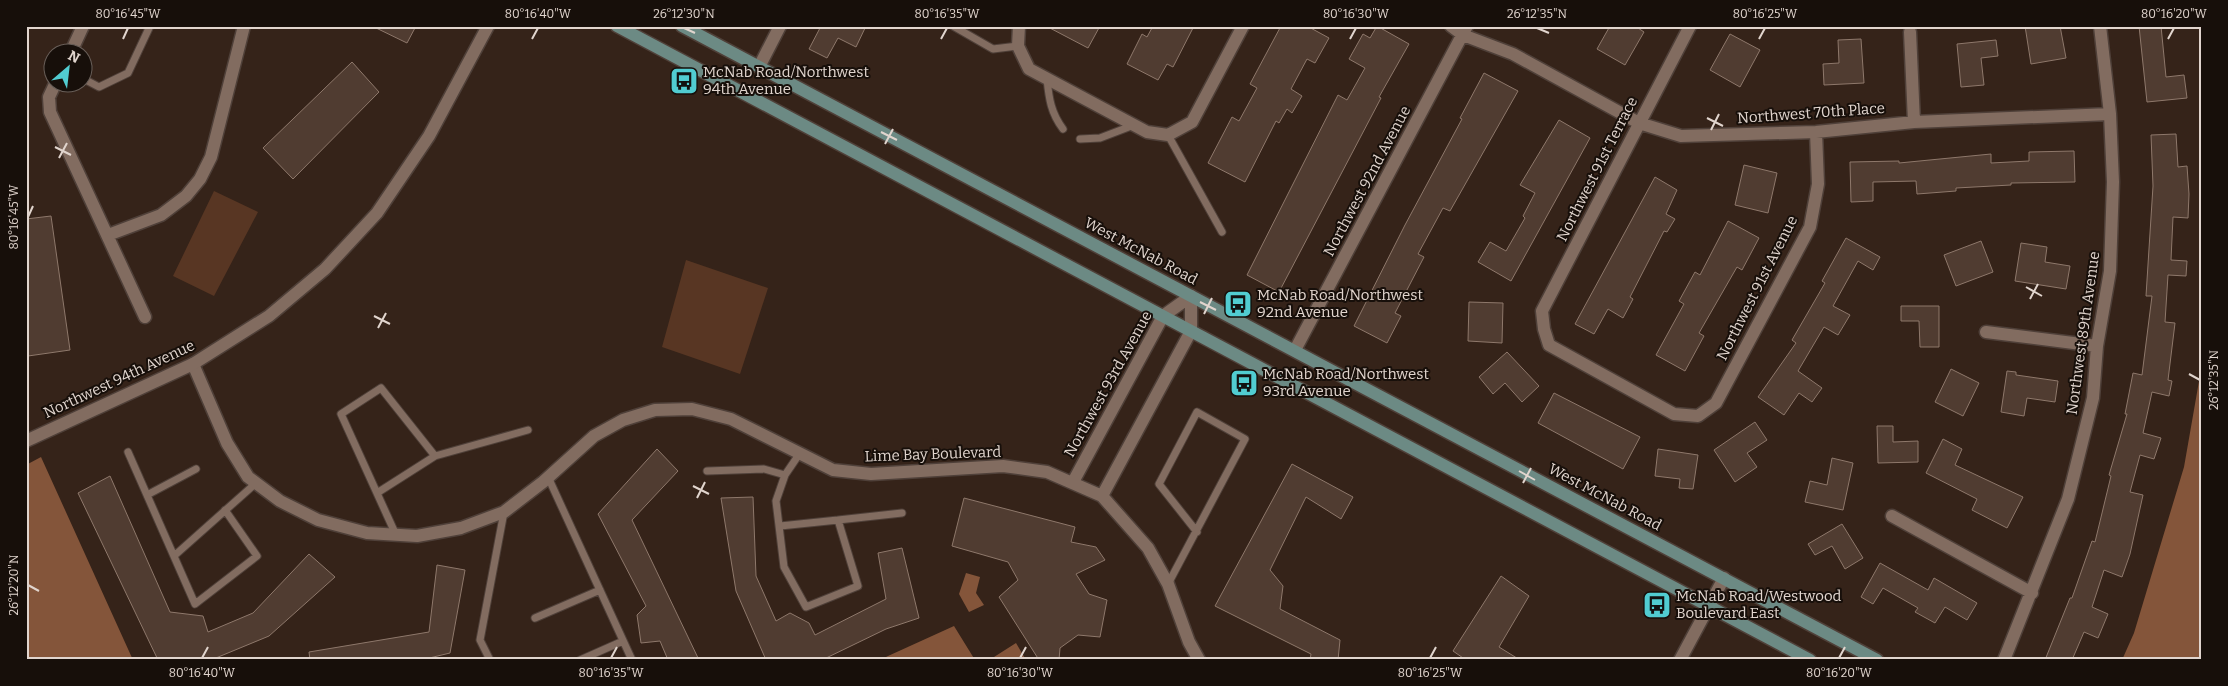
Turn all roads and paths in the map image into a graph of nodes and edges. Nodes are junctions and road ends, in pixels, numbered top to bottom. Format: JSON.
{"nodes":[{"id":1,"x":83,"y":26,"type":"edge"},
{"id":2,"x":150,"y":26,"type":"edge"},
{"id":3,"x":244,"y":26,"type":"edge"},
{"id":4,"x":488,"y":26,"type":"edge"},
{"id":5,"x":617,"y":26,"type":"edge"},
{"id":6,"x":682,"y":26,"type":"edge"},
{"id":7,"x":780,"y":26,"type":"edge"},
{"id":8,"x":953,"y":26,"type":"edge"},
{"id":9,"x":1019,"y":26,"type":"edge"},
{"id":10,"x":1243,"y":26,"type":"edge"},
{"id":11,"x":1451,"y":26,"type":"edge"},
{"id":12,"x":1690,"y":26,"type":"edge"},
{"id":13,"x":2100,"y":26,"type":"edge"},
{"id":14,"x":1465,"y":30,"type":"edge"},
{"id":15,"x":1910,"y":32,"type":"dead end"},
{"id":16,"x":76,"y":42,"type":"edge"},
{"id":17,"x":1018,"y":46,"type":"junction"},
{"id":18,"x":759,"y":67,"type":"junction"},
{"id":19,"x":1047,"y":79,"type":"junction"},
{"id":20,"x":92,"y":83,"type":"edge"},
{"id":21,"x":51,"y":92,"type":"edge"},
{"id":22,"x":2110,"y":114,"type":"junction"},
{"id":23,"x":1914,"y":122,"type":"junction"},
{"id":24,"x":1639,"y":123,"type":"junction"},
{"id":25,"x":1134,"y":125,"type":"junction"},
{"id":26,"x":1063,"y":129,"type":"dead end"},
{"id":27,"x":1816,"y":132,"type":"junction"},
{"id":28,"x":1168,"y":135,"type":"junction"},
{"id":29,"x":1080,"y":139,"type":"dead end"},
{"id":30,"x":1222,"y":232,"type":"dead end"},
{"id":31,"x":108,"y":236,"type":"junction"},
{"id":32,"x":1191,"y":296,"type":"junction"},
{"id":33,"x":1163,"y":316,"type":"junction"},
{"id":34,"x":145,"y":317,"type":"dead end"},
{"id":35,"x":1191,"y":331,"type":"junction"},
{"id":36,"x":1986,"y":332,"type":"dead end"},
{"id":37,"x":2097,"y":346,"type":"junction"},
{"id":38,"x":1295,"y":350,"type":"junction"},
{"id":39,"x":193,"y":364,"type":"junction"},
{"id":40,"x":1698,"y":416,"type":"joint"},
{"id":41,"x":528,"y":430,"type":"dead end"},
{"id":42,"x":26,"y":441,"type":"edge"},
{"id":43,"x":128,"y":452,"type":"dead end"},
{"id":44,"x":800,"y":453,"type":"junction"},
{"id":45,"x":435,"y":456,"type":"junction"},
{"id":46,"x":196,"y":469,"type":"dead end"},
{"id":47,"x":707,"y":471,"type":"dead end"},
{"id":48,"x":785,"y":475,"type":"junction"},
{"id":49,"x":548,"y":477,"type":"junction"},
{"id":50,"x":1073,"y":482,"type":"junction"},
{"id":51,"x":256,"y":483,"type":"junction"},
{"id":52,"x":377,"y":493,"type":"junction"},
{"id":53,"x":147,"y":495,"type":"junction"},
{"id":54,"x":1102,"y":496,"type":"junction"},
{"id":55,"x":225,"y":510,"type":"junction"},
{"id":56,"x":504,"y":512,"type":"junction"},
{"id":57,"x":902,"y":514,"type":"dead end"},
{"id":58,"x":1892,"y":516,"type":"dead end"},
{"id":59,"x":838,"y":520,"type":"junction"},
{"id":60,"x":780,"y":526,"type":"junction"},
{"id":61,"x":1197,"y":532,"type":"junction"},
{"id":62,"x":396,"y":535,"type":"junction"},
{"id":63,"x":174,"y":556,"type":"junction"},
{"id":64,"x":1724,"y":578,"type":"junction"},
{"id":65,"x":1168,"y":584,"type":"junction"},
{"id":66,"x":600,"y":590,"type":"junction"},
{"id":67,"x":2032,"y":593,"type":"junction"},
{"id":68,"x":1709,"y":606,"type":"junction"},
{"id":69,"x":536,"y":618,"type":"dead end"},
{"id":70,"x":623,"y":641,"type":"junction"},
{"id":71,"x":490,"y":660,"type":"edge"},
{"id":72,"x":580,"y":660,"type":"edge"},
{"id":73,"x":632,"y":660,"type":"edge"},
{"id":74,"x":1199,"y":660,"type":"edge"},
{"id":75,"x":1680,"y":660,"type":"edge"},
{"id":76,"x":1810,"y":660,"type":"edge"},
{"id":77,"x":1877,"y":660,"type":"edge"},
{"id":78,"x":2004,"y":660,"type":"edge"}],
"edges":[{"from":1,"to":16,"type":"street"},
{"from":2,"to":20,"type":"lane"},
{"from":3,"to":31,"type":"street"},
{"from":4,"to":39,"type":"street","name":"Northwest 94th Avenue"},
{"from":5,"to":33,"type":"main road"},
{"from":6,"to":18,"type":"main road","name":"West McNab Road"},
{"from":7,"to":18,"type":"street"},
{"from":8,"to":17,"type":"lane"},
{"from":9,"to":17,"type":"street"},
{"from":10,"to":28,"type":"street"},
{"from":11,"to":14,"type":"street","name":"Northwest 70th Place"},
{"from":12,"to":24,"type":"street","name":"Northwest 91st Terrace"},
{"from":13,"to":22,"type":"street","name":"Northwest 89th Avenue"},
{"from":14,"to":24,"type":"street","name":"Northwest 70th Place"},
{"from":14,"to":38,"type":"street","name":"Northwest 92nd Avenue"},
{"from":15,"to":23,"type":"street"},
{"from":17,"to":19,"type":"street"},
{"from":18,"to":32,"type":"main road","name":"West McNab Road"},
{"from":19,"to":25,"type":"street"},
{"from":19,"to":26,"type":"lane"},
{"from":21,"to":31,"type":"street"},
{"from":22,"to":23,"type":"street","name":"Northwest 70th Place"},
{"from":22,"to":37,"type":"street","name":"Northwest 89th Avenue"},
{"from":23,"to":27,"type":"street","name":"Northwest 70th Place"},
{"from":24,"to":27,"type":"street","name":"Northwest 70th Place"},
{"from":24,"to":40,"type":"street","name":"Northwest 91st Terrace"},
{"from":25,"to":28,"type":"street"},
{"from":25,"to":29,"type":"lane"},
{"from":27,"to":40,"type":"street","name":"Northwest 91st Avenue"},
{"from":28,"to":30,"type":"lane"},
{"from":31,"to":34,"type":"street"},
{"from":32,"to":33,"type":"street","name":"Northwest 93rd Avenue"},
{"from":32,"to":35,"type":"street"},
{"from":32,"to":38,"type":"main road","name":"West McNab Road"},
{"from":33,"to":35,"type":"main road"},
{"from":33,"to":50,"type":"street","name":"Northwest 93rd Avenue"},
{"from":35,"to":54,"type":"street"},
{"from":35,"to":68,"type":"main road"},
{"from":36,"to":37,"type":"street"},
{"from":37,"to":67,"type":"street","name":"Northwest 89th Avenue"},
{"from":38,"to":64,"type":"main road","name":"West McNab Road"},
{"from":39,"to":42,"type":"street","name":"Northwest 94th Avenue"},
{"from":39,"to":51,"type":"street","name":"Lime Bay Boulevard"},
{"from":41,"to":45,"type":"lane"},
{"from":43,"to":53,"type":"lane"},
{"from":44,"to":48,"type":"lane"},
{"from":44,"to":49,"type":"street","name":"Lime Bay Boulevard"},
{"from":44,"to":50,"type":"street","name":"Lime Bay Boulevard"},
{"from":45,"to":52,"type":"lane"},
{"from":45,"to":52,"type":"lane"},
{"from":46,"to":53,"type":"lane"},
{"from":47,"to":48,"type":"lane"},
{"from":48,"to":60,"type":"lane"},
{"from":49,"to":56,"type":"street","name":"Lime Bay Boulevard"},
{"from":49,"to":66,"type":"lane"},
{"from":50,"to":54,"type":"street","name":"Lime Bay Boulevard"},
{"from":51,"to":55,"type":"lane"},
{"from":51,"to":62,"type":"street","name":"Lime Bay Boulevard"},
{"from":52,"to":62,"type":"lane"},
{"from":53,"to":63,"type":"lane"},
{"from":54,"to":65,"type":"street","name":"Lime Bay Boulevard"},
{"from":55,"to":63,"type":"lane"},
{"from":55,"to":63,"type":"lane"},
{"from":56,"to":62,"type":"street","name":"Lime Bay Boulevard"},
{"from":56,"to":71,"type":"lane"},
{"from":57,"to":59,"type":"lane"},
{"from":58,"to":67,"type":"street"},
{"from":59,"to":60,"type":"lane"},
{"from":59,"to":60,"type":"lane"},
{"from":61,"to":61,"type":"lane"},
{"from":61,"to":65,"type":"lane"},
{"from":64,"to":68,"type":"street"},
{"from":64,"to":77,"type":"main road","name":"West McNab Road"},
{"from":65,"to":74,"type":"street","name":"Lime Bay Boulevard"},
{"from":66,"to":69,"type":"lane"},
{"from":66,"to":70,"type":"lane"},
{"from":67,"to":78,"type":"street","name":"Northwest 89th Avenue"},
{"from":68,"to":75,"type":"street"},
{"from":68,"to":76,"type":"main road"},
{"from":70,"to":72,"type":"lane"},
{"from":70,"to":73,"type":"lane"}]}
